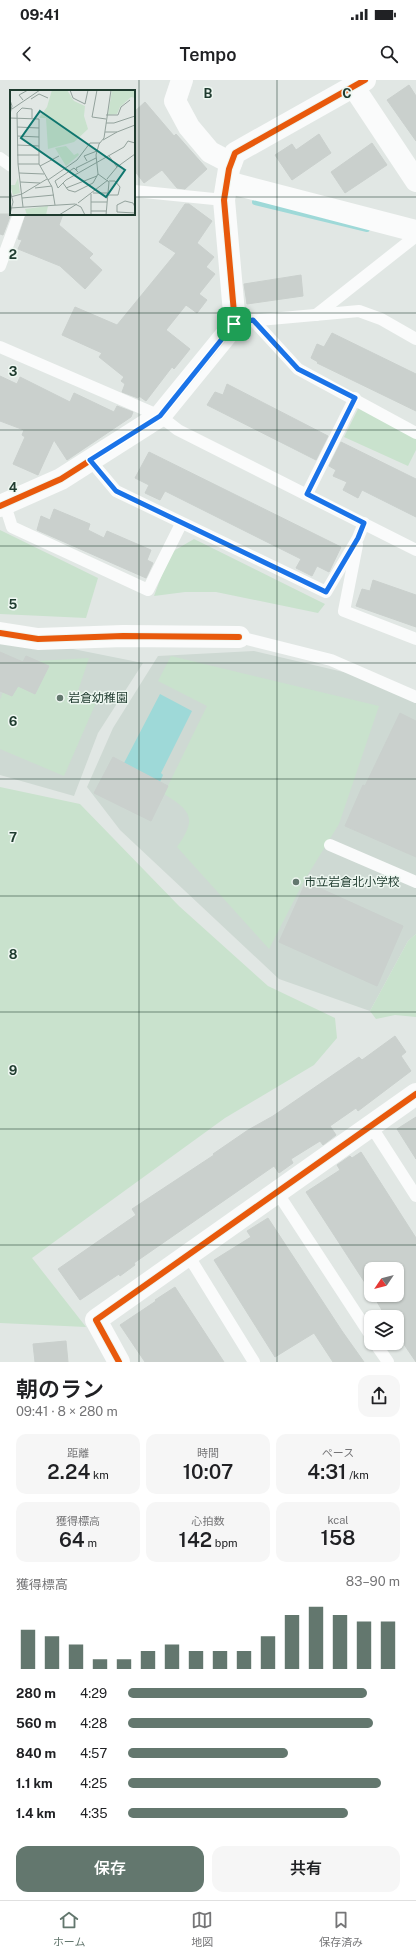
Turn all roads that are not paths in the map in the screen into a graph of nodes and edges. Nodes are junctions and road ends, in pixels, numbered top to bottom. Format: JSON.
{"nodes":[{"id":1,"x":182,"y":80,"type":"edge"},
{"id":2,"x":359,"y":83,"type":"edge"},
{"id":3,"x":0,"y":158,"type":"edge"},
{"id":4,"x":10,"y":165,"type":"edge"},
{"id":5,"x":416,"y":180,"type":"edge"},
{"id":6,"x":228,"y":182,"type":"junction"},
{"id":7,"x":135,"y":191,"type":"edge"},
{"id":8,"x":19,"y":215,"type":"edge"},
{"id":9,"x":413,"y":237,"type":"edge"},
{"id":10,"x":0,"y":266,"type":"edge"},
{"id":11,"x":316,"y":315,"type":"junction"},
{"id":12,"x":244,"y":322,"type":"junction"},
{"id":13,"x":416,"y":339,"type":"edge"},
{"id":14,"x":0,"y":346,"type":"edge"},
{"id":15,"x":355,"y":398,"type":"junction"},
{"id":16,"x":160,"y":416,"type":"junction"},
{"id":17,"x":416,"y":433,"type":"edge"},
{"id":18,"x":90,"y":460,"type":"junction"},
{"id":19,"x":307,"y":494,"type":"junction"},
{"id":20,"x":3,"y":506,"type":"edge"},
{"id":21,"x":364,"y":523,"type":"junction"},
{"id":22,"x":181,"y":524,"type":"junction"},
{"id":23,"x":358,"y":538,"type":"junction"},
{"id":24,"x":416,"y":550,"type":"edge"},
{"id":25,"x":0,"y":633,"type":"edge"},
{"id":26,"x":239,"y":637,"type":"joint"},
{"id":27,"x":416,"y":639,"type":"edge"},
{"id":28,"x":416,"y":697,"type":"edge"},
{"id":29,"x":330,"y":846,"type":"dead end"},
{"id":30,"x":416,"y":882,"type":"edge"},
{"id":31,"x":416,"y":1094,"type":"edge"},
{"id":32,"x":370,"y":1126,"type":"junction"},
{"id":33,"x":277,"y":1192,"type":"junction"},
{"id":34,"x":416,"y":1196,"type":"edge"},
{"id":35,"x":188,"y":1255,"type":"junction"},
{"id":36,"x":364,"y":1325,"type":"edge"},
{"id":37,"x":380,"y":1350,"type":"edge"},
{"id":38,"x":119,"y":1362,"type":"edge"},
{"id":39,"x":254,"y":1362,"type":"edge"},
{"id":40,"x":388,"y":1362,"type":"edge"}],
"edges":[{"from":1,"to":6,"type":"street"},
{"from":2,"to":5,"type":"street"},
{"from":2,"to":6,"type":"street"},
{"from":3,"to":4,"type":"lane"},
{"from":6,"to":7,"type":"lane"},
{"from":6,"to":9,"type":"street"},
{"from":6,"to":12,"type":"street"},
{"from":8,"to":10,"type":"lane"},
{"from":9,"to":11,"type":"lane"},
{"from":11,"to":12,"type":"lane"},
{"from":11,"to":13,"type":"lane"},
{"from":12,"to":15,"type":"lane"},
{"from":12,"to":16,"type":"street"},
{"from":14,"to":16,"type":"lane"},
{"from":15,"to":17,"type":"lane"},
{"from":15,"to":19,"type":"lane"},
{"from":16,"to":18,"type":"street"},
{"from":16,"to":19,"type":"lane"},
{"from":18,"to":20,"type":"street"},
{"from":18,"to":22,"type":"lane"},
{"from":19,"to":21,"type":"lane"},
{"from":20,"to":22,"type":"lane"},
{"from":21,"to":23,"type":"lane"},
{"from":21,"to":24,"type":"lane"},
{"from":22,"to":23,"type":"lane"},
{"from":23,"to":27,"type":"lane"},
{"from":25,"to":26,"type":"street"},
{"from":26,"to":28,"type":"lane"},
{"from":29,"to":30,"type":"lane"},
{"from":31,"to":32,"type":"street"},
{"from":32,"to":33,"type":"street"},
{"from":32,"to":34,"type":"lane"},
{"from":33,"to":35,"type":"street"},
{"from":33,"to":36,"type":"lane"},
{"from":35,"to":38,"type":"street"},
{"from":35,"to":39,"type":"lane"},
{"from":37,"to":40,"type":"lane"}]}
